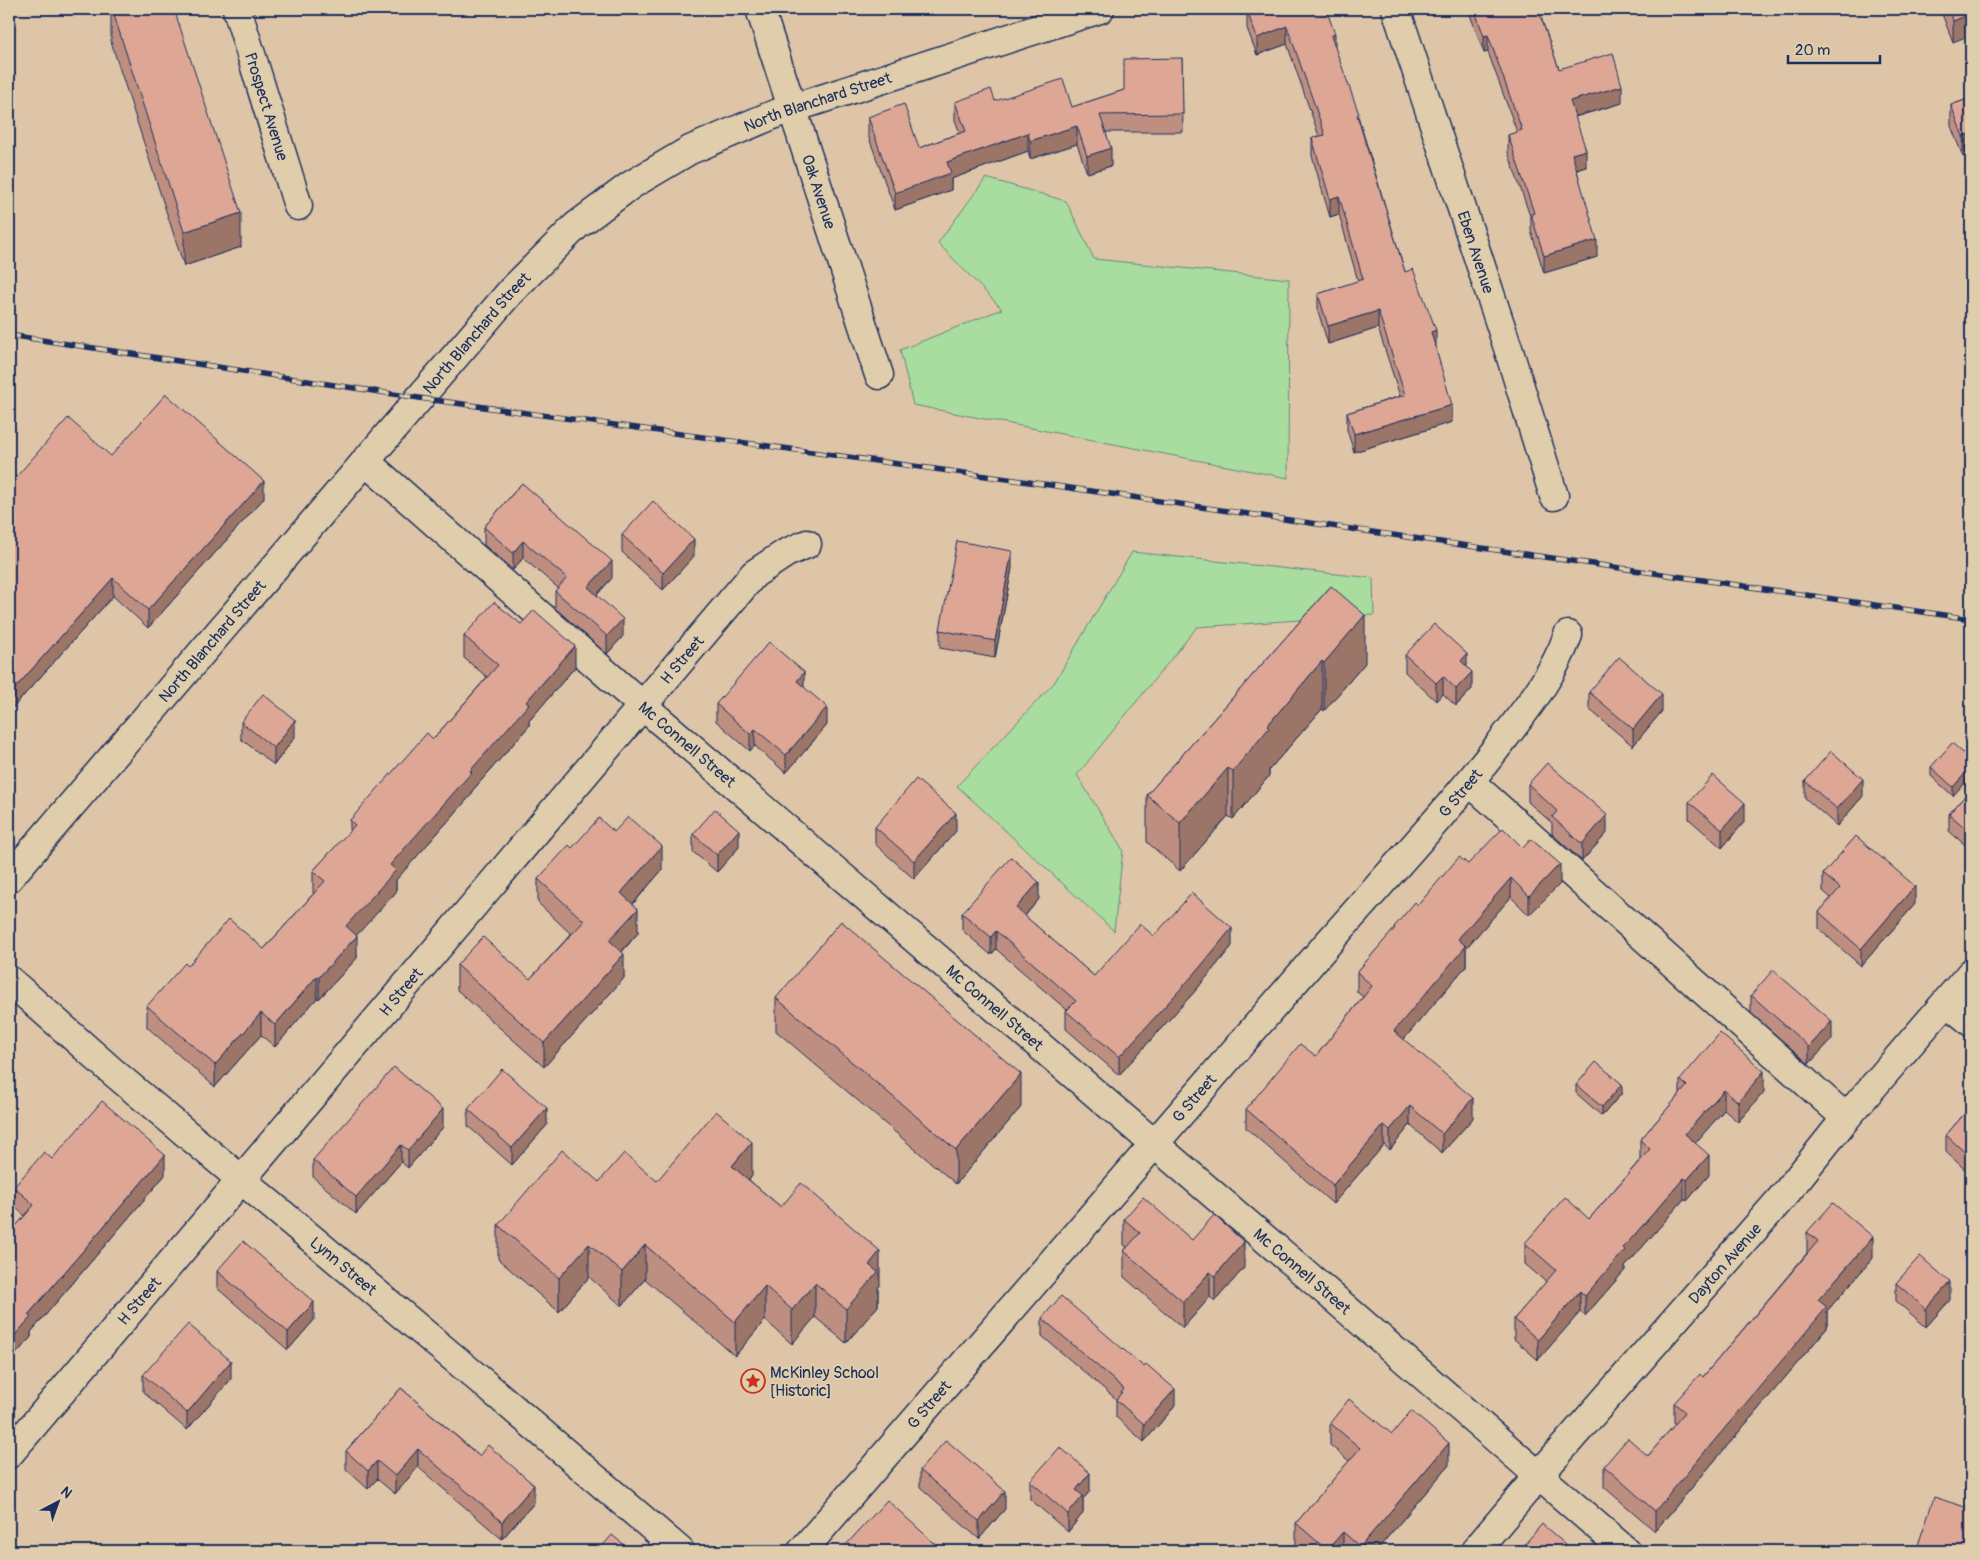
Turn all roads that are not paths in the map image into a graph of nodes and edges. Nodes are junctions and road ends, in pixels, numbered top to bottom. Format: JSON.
{"nodes":[{"id":1,"x":237,"y":9,"type":"edge"},
{"id":2,"x":760,"y":9,"type":"edge"},
{"id":3,"x":1100,"y":9,"type":"edge"},
{"id":4,"x":1396,"y":9,"type":"edge"},
{"id":5,"x":793,"y":108,"type":"junction"},
{"id":6,"x":298,"y":206,"type":"dead end"},
{"id":7,"x":879,"y":375,"type":"dead end"},
{"id":8,"x":365,"y":461,"type":"junction"},
{"id":9,"x":1554,"y":496,"type":"dead end"},
{"id":10,"x":807,"y":544,"type":"dead end"},
{"id":11,"x":1568,"y":635,"type":"dead end"},
{"id":12,"x":643,"y":706,"type":"junction"},
{"id":13,"x":1470,"y":782,"type":"junction"},
{"id":14,"x":9,"y":878,"type":"edge"},
{"id":15,"x":1971,"y":973,"type":"edge"},
{"id":16,"x":9,"y":980,"type":"edge"},
{"id":17,"x":1947,"y":1002,"type":"junction"},
{"id":18,"x":1971,"y":1022,"type":"edge"},
{"id":19,"x":1846,"y":1118,"type":"junction"},
{"id":20,"x":1153,"y":1143,"type":"junction"},
{"id":21,"x":242,"y":1181,"type":"junction"},
{"id":22,"x":9,"y":1454,"type":"edge"},
{"id":23,"x":1539,"y":1475,"type":"junction"},
{"id":24,"x":680,"y":1551,"type":"edge"},
{"id":25,"x":802,"y":1551,"type":"edge"},
{"id":26,"x":1475,"y":1551,"type":"edge"},
{"id":27,"x":1626,"y":1551,"type":"edge"}],
"edges":[{"from":1,"to":6,"type":"street","name":"Prospect Avenue"},
{"from":2,"to":5,"type":"street","name":"Oak Avenue"},
{"from":3,"to":5,"type":"street","name":"North Blanchard Street"},
{"from":4,"to":9,"type":"street","name":"Eben Avenue"},
{"from":5,"to":7,"type":"street","name":"Oak Avenue"},
{"from":5,"to":8,"type":"street","name":"North Blanchard Street"},
{"from":8,"to":12,"type":"street","name":"Mc Connell Street"},
{"from":8,"to":14,"type":"street","name":"North Blanchard Street"},
{"from":10,"to":12,"type":"street","name":"H Street"},
{"from":11,"to":13,"type":"street","name":"G Street"},
{"from":12,"to":20,"type":"street","name":"Mc Connell Street"},
{"from":12,"to":21,"type":"street","name":"H Street"},
{"from":13,"to":19,"type":"street"},
{"from":13,"to":20,"type":"street","name":"G Street"},
{"from":15,"to":17,"type":"street","name":"Dayton Avenue"},
{"from":16,"to":21,"type":"street","name":"Lynn Street"},
{"from":17,"to":18,"type":"street"},
{"from":17,"to":19,"type":"street","name":"Dayton Avenue"},
{"from":19,"to":23,"type":"street","name":"Dayton Avenue"},
{"from":20,"to":23,"type":"street","name":"Mc Connell Street"},
{"from":20,"to":25,"type":"street","name":"G Street"},
{"from":21,"to":22,"type":"street","name":"H Street"},
{"from":21,"to":24,"type":"street","name":"Lynn Street"},
{"from":23,"to":26,"type":"street","name":"Dayton Avenue"},
{"from":23,"to":27,"type":"street","name":"Mc Connell Street"}]}
